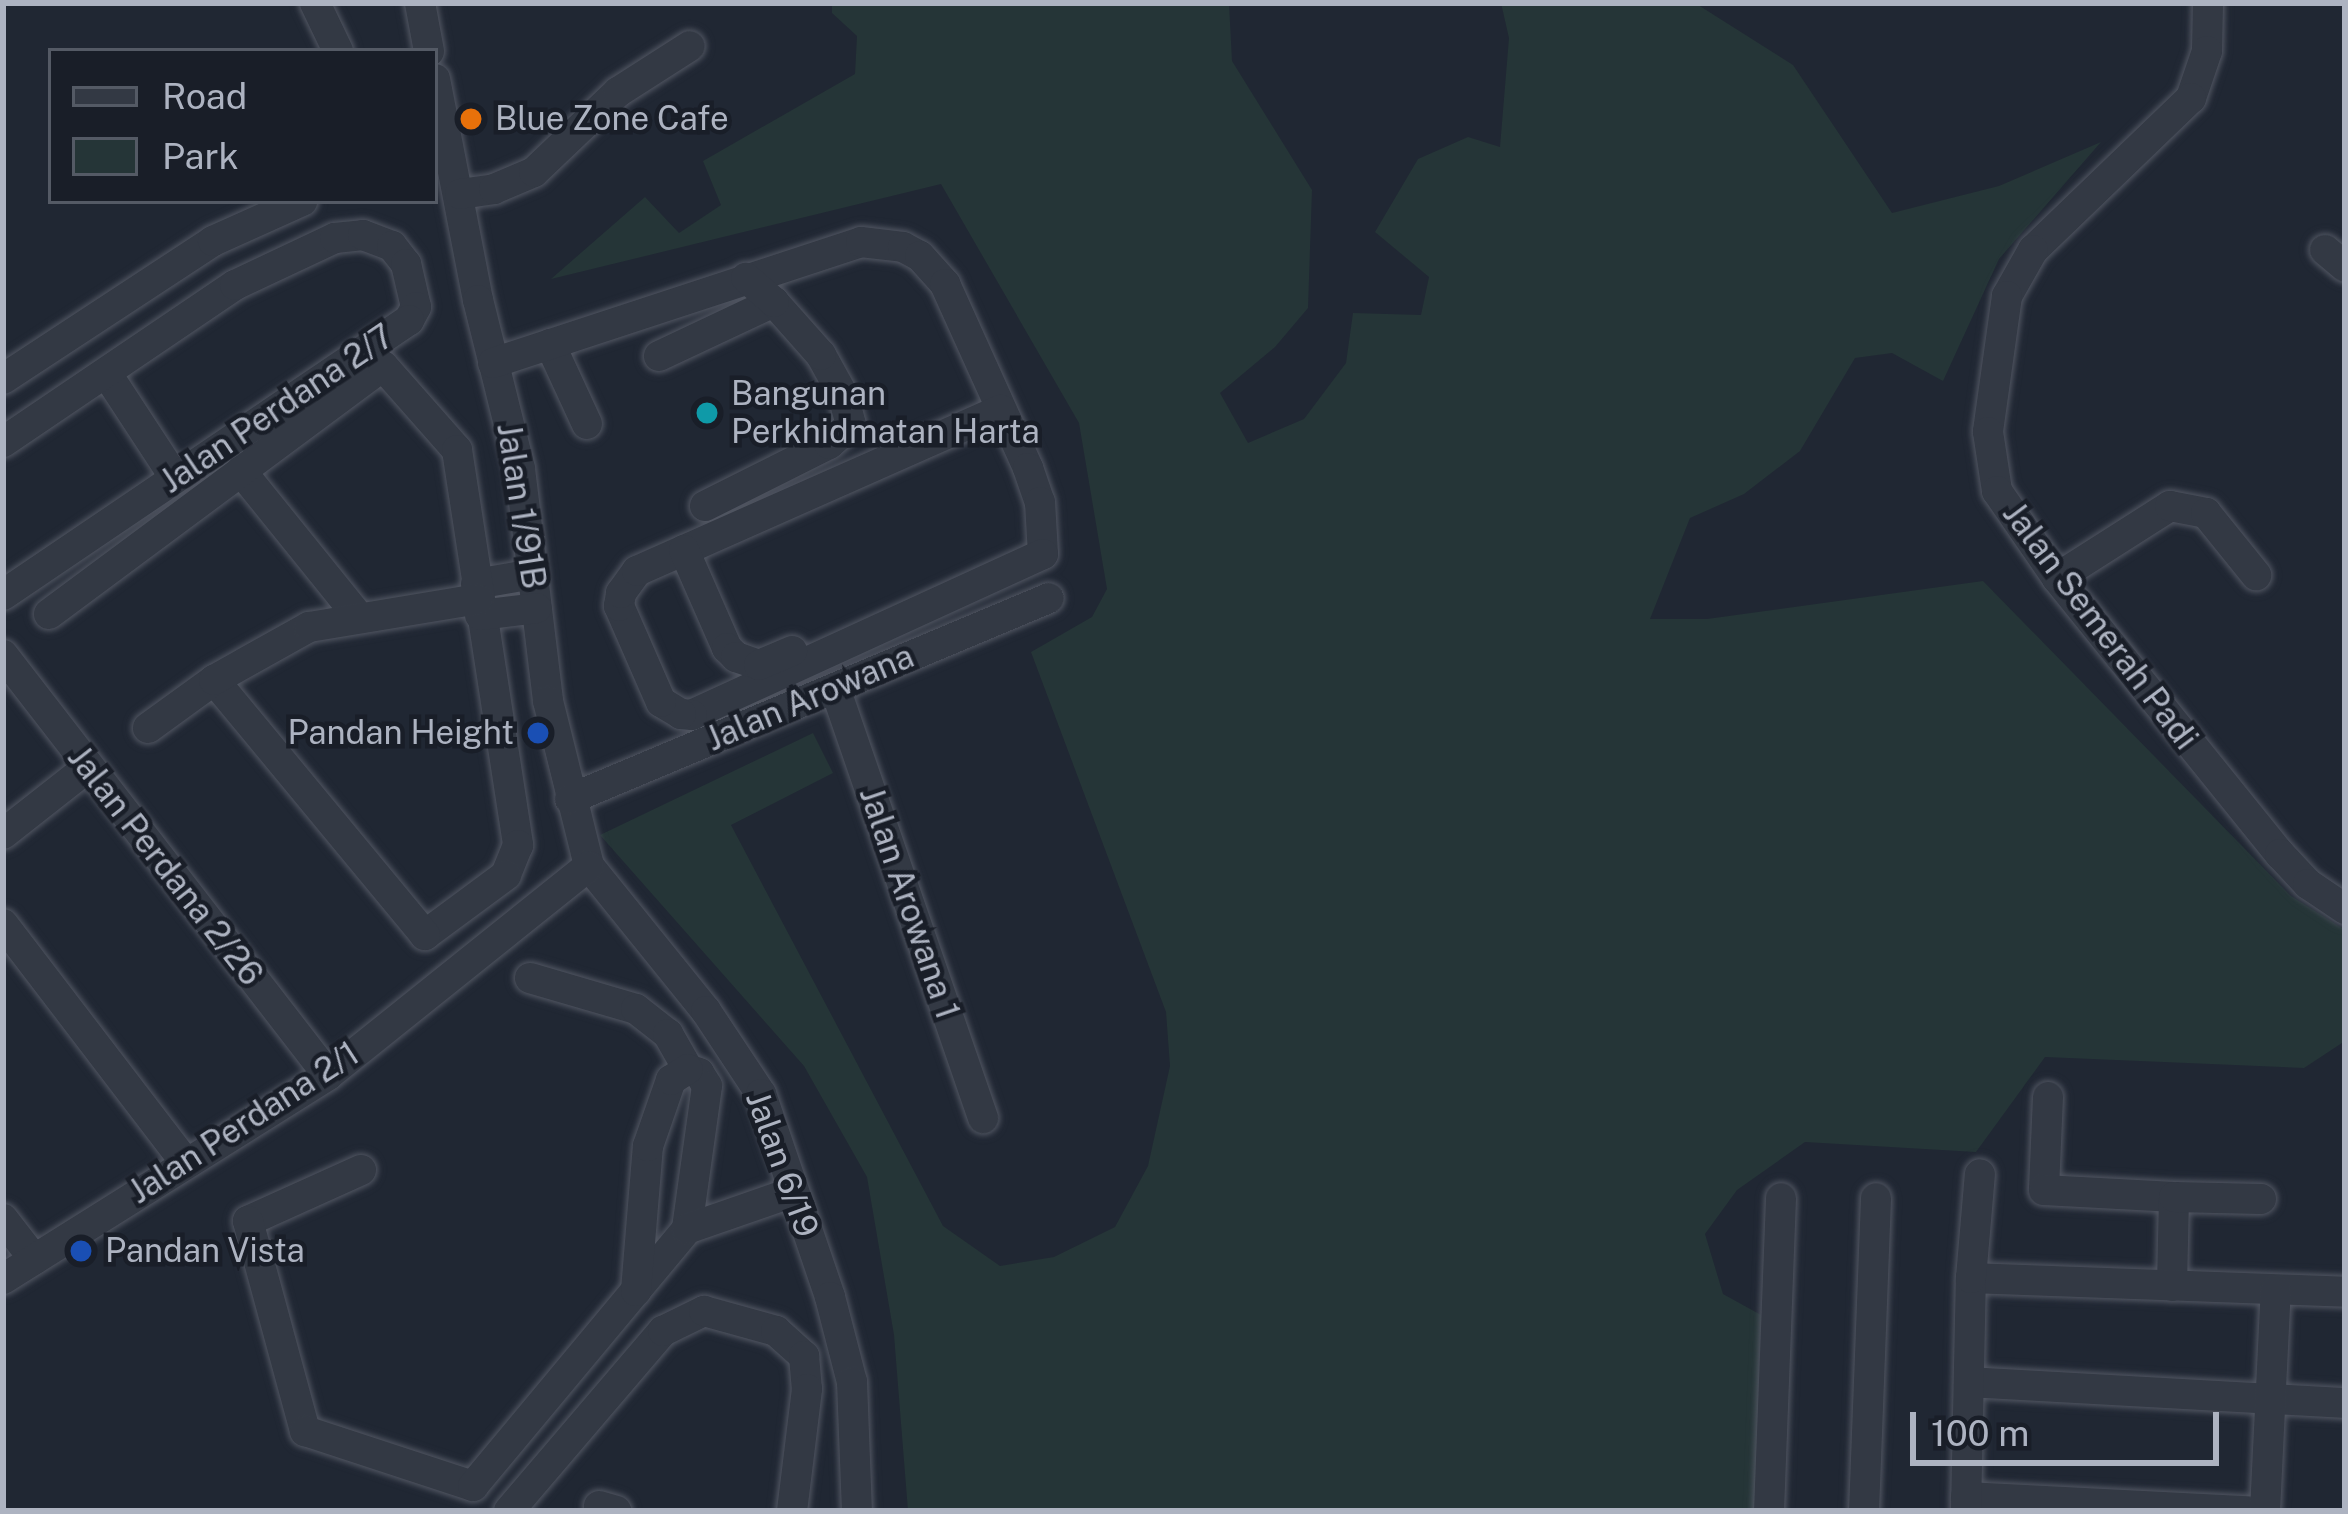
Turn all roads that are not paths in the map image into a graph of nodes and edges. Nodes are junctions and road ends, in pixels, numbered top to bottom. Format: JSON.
{"nodes":[{"id":1,"x":315,"y":3,"type":"edge"},
{"id":2,"x":419,"y":3,"type":"edge"},
{"id":3,"x":2208,"y":3,"type":"edge"},
{"id":4,"x":689,"y":46,"type":"dead end"},
{"id":5,"x":337,"y":48,"type":"edge"},
{"id":6,"x":428,"y":48,"type":"edge"},
{"id":7,"x":438,"y":109,"type":"edge"},
{"id":8,"x":442,"y":148,"type":"edge"},
{"id":9,"x":447,"y":194,"type":"edge"},
{"id":10,"x":295,"y":204,"type":"edge"},
{"id":11,"x":746,"y":278,"type":"junction"},
{"id":12,"x":774,"y":302,"type":"junction"},
{"id":13,"x":550,"y":344,"type":"junction"},
{"id":14,"x":659,"y":356,"type":"dead end"},
{"id":15,"x":493,"y":363,"type":"junction"},
{"id":16,"x":107,"y":374,"type":"junction"},
{"id":17,"x":3,"y":379,"type":"edge"},
{"id":18,"x":1001,"y":410,"type":"junction"},
{"id":19,"x":587,"y":424,"type":"dead end"},
{"id":20,"x":3,"y":442,"type":"edge"},
{"id":21,"x":241,"y":471,"type":"junction"},
{"id":22,"x":175,"y":478,"type":"junction"},
{"id":23,"x":706,"y":506,"type":"dead end"},
{"id":24,"x":684,"y":550,"type":"junction"},
{"id":25,"x":533,"y":574,"type":"junction"},
{"id":26,"x":2256,"y":575,"type":"dead end"},
{"id":27,"x":2057,"y":578,"type":"junction"},
{"id":28,"x":3,"y":595,"type":"edge"},
{"id":29,"x":1049,"y":598,"type":"dead end"},
{"id":30,"x":478,"y":599,"type":"junction"},
{"id":31,"x":938,"y":602,"type":"junction"},
{"id":32,"x":537,"y":608,"type":"junction"},
{"id":33,"x":49,"y":614,"type":"dead end"},
{"id":34,"x":357,"y":615,"type":"junction"},
{"id":35,"x":3,"y":655,"type":"edge"},
{"id":36,"x":214,"y":680,"type":"junction"},
{"id":37,"x":836,"y":688,"type":"junction"},
{"id":38,"x":148,"y":728,"type":"dead end"},
{"id":39,"x":88,"y":767,"type":"junction"},
{"id":40,"x":570,"y":799,"type":"junction"},
{"id":41,"x":3,"y":834,"type":"edge"},
{"id":42,"x":589,"y":866,"type":"junction"},
{"id":43,"x":2345,"y":909,"type":"edge"},
{"id":44,"x":3,"y":924,"type":"edge"},
{"id":45,"x":530,"y":978,"type":"dead end"},
{"id":46,"x":688,"y":1069,"type":"junction"},
{"id":47,"x":328,"y":1076,"type":"junction"},
{"id":48,"x":2048,"y":1097,"type":"dead end"},
{"id":49,"x":983,"y":1118,"type":"dead end"},
{"id":50,"x":184,"y":1161,"type":"junction"},
{"id":51,"x":361,"y":1170,"type":"dead end"},
{"id":52,"x":1980,"y":1174,"type":"dead end"},
{"id":53,"x":793,"y":1192,"type":"junction"},
{"id":54,"x":2174,"y":1197,"type":"junction"},
{"id":55,"x":1781,"y":1198,"type":"dead end"},
{"id":56,"x":1876,"y":1198,"type":"dead end"},
{"id":57,"x":2260,"y":1199,"type":"dead end"},
{"id":58,"x":3,"y":1219,"type":"edge"},
{"id":59,"x":687,"y":1229,"type":"junction"},
{"id":60,"x":34,"y":1258,"type":"junction"},
{"id":61,"x":1971,"y":1278,"type":"junction"},
{"id":62,"x":3,"y":1279,"type":"edge"},
{"id":63,"x":2172,"y":1286,"type":"junction"},
{"id":64,"x":2276,"y":1290,"type":"junction"},
{"id":65,"x":636,"y":1291,"type":"junction"},
{"id":66,"x":2345,"y":1292,"type":"edge"},
{"id":67,"x":1969,"y":1382,"type":"junction"},
{"id":68,"x":2271,"y":1399,"type":"junction"},
{"id":69,"x":2345,"y":1403,"type":"edge"},
{"id":70,"x":1966,"y":1504,"type":"edge"},
{"id":71,"x":509,"y":1511,"type":"edge"},
{"id":72,"x":792,"y":1511,"type":"edge"},
{"id":73,"x":857,"y":1511,"type":"edge"},
{"id":74,"x":1769,"y":1511,"type":"edge"},
{"id":75,"x":1864,"y":1511,"type":"edge"},
{"id":76,"x":2247,"y":1511,"type":"edge"},
{"id":77,"x":2265,"y":1511,"type":"edge"}],
"edges":[{"from":1,"to":5,"type":"street"},
{"from":2,"to":6,"type":"street"},
{"from":3,"to":27,"type":"street","name":"Jalan Semerah Padi"},
{"from":4,"to":9,"type":"street"},
{"from":7,"to":8,"type":"street","name":"Jalan 1/91B"},
{"from":8,"to":9,"type":"street","name":"Jalan 1/91B"},
{"from":9,"to":15,"type":"street","name":"Jalan 1/91B"},
{"from":10,"to":17,"type":"street"},
{"from":11,"to":12,"type":"street"},
{"from":11,"to":13,"type":"street"},
{"from":11,"to":18,"type":"street"},
{"from":12,"to":14,"type":"street"},
{"from":12,"to":23,"type":"street"},
{"from":13,"to":15,"type":"street"},
{"from":13,"to":19,"type":"street"},
{"from":15,"to":25,"type":"street","name":"Jalan 1/91B"},
{"from":16,"to":20,"type":"street","name":"Jalan Perdana 2/7"},
{"from":16,"to":22,"type":"street"},
{"from":16,"to":22,"type":"street","name":"Jalan Perdana 2/7"},
{"from":18,"to":24,"type":"street"},
{"from":18,"to":31,"type":"street"},
{"from":21,"to":30,"type":"street"},
{"from":21,"to":33,"type":"street"},
{"from":21,"to":34,"type":"street"},
{"from":22,"to":28,"type":"street","name":"Jalan Perdana 2/7"},
{"from":24,"to":31,"type":"street"},
{"from":24,"to":31,"type":"street"},
{"from":25,"to":30,"type":"street"},
{"from":25,"to":32,"type":"street","name":"Jalan 1/91B"},
{"from":26,"to":27,"type":"street"},
{"from":27,"to":43,"type":"street","name":"Jalan Semerah Padi"},
{"from":29,"to":37,"type":"street","name":"Jalan Arowana"},
{"from":30,"to":32,"type":"street"},
{"from":30,"to":34,"type":"street"},
{"from":30,"to":36,"type":"street"},
{"from":32,"to":40,"type":"street","name":"Jalan 1/91B"},
{"from":34,"to":36,"type":"street"},
{"from":35,"to":39,"type":"street","name":"Jalan Perdana 2/26"},
{"from":36,"to":38,"type":"street"},
{"from":37,"to":40,"type":"street","name":"Jalan Arowana"},
{"from":37,"to":49,"type":"street","name":"Jalan Arowana 1"},
{"from":39,"to":41,"type":"street"},
{"from":39,"to":47,"type":"street","name":"Jalan Perdana 2/26"},
{"from":40,"to":42,"type":"street","name":"Jalan 1/91B"},
{"from":42,"to":47,"type":"street","name":"Jalan Perdana 2/1"},
{"from":42,"to":53,"type":"street","name":"Jalan 6/19"},
{"from":44,"to":50,"type":"street"},
{"from":45,"to":46,"type":"street"},
{"from":46,"to":59,"type":"street"},
{"from":46,"to":65,"type":"street"},
{"from":47,"to":50,"type":"street","name":"Jalan Perdana 2/1"},
{"from":48,"to":54,"type":"street"},
{"from":50,"to":60,"type":"street","name":"Jalan Perdana 2/1"},
{"from":51,"to":65,"type":"street"},
{"from":52,"to":61,"type":"street"},
{"from":53,"to":59,"type":"street"},
{"from":53,"to":73,"type":"street","name":"Jalan 6/19"},
{"from":54,"to":57,"type":"street"},
{"from":54,"to":63,"type":"street"},
{"from":55,"to":74,"type":"street"},
{"from":56,"to":75,"type":"street"},
{"from":58,"to":60,"type":"street"},
{"from":59,"to":65,"type":"street"},
{"from":60,"to":62,"type":"street","name":"Jalan Perdana 2/1"},
{"from":61,"to":63,"type":"street"},
{"from":61,"to":67,"type":"street"},
{"from":63,"to":64,"type":"street"},
{"from":64,"to":66,"type":"street"},
{"from":64,"to":68,"type":"street"},
{"from":67,"to":68,"type":"street"},
{"from":67,"to":70,"type":"street"},
{"from":68,"to":69,"type":"street"},
{"from":68,"to":77,"type":"street"},
{"from":70,"to":76,"type":"street"},
{"from":71,"to":72,"type":"street"}]}
